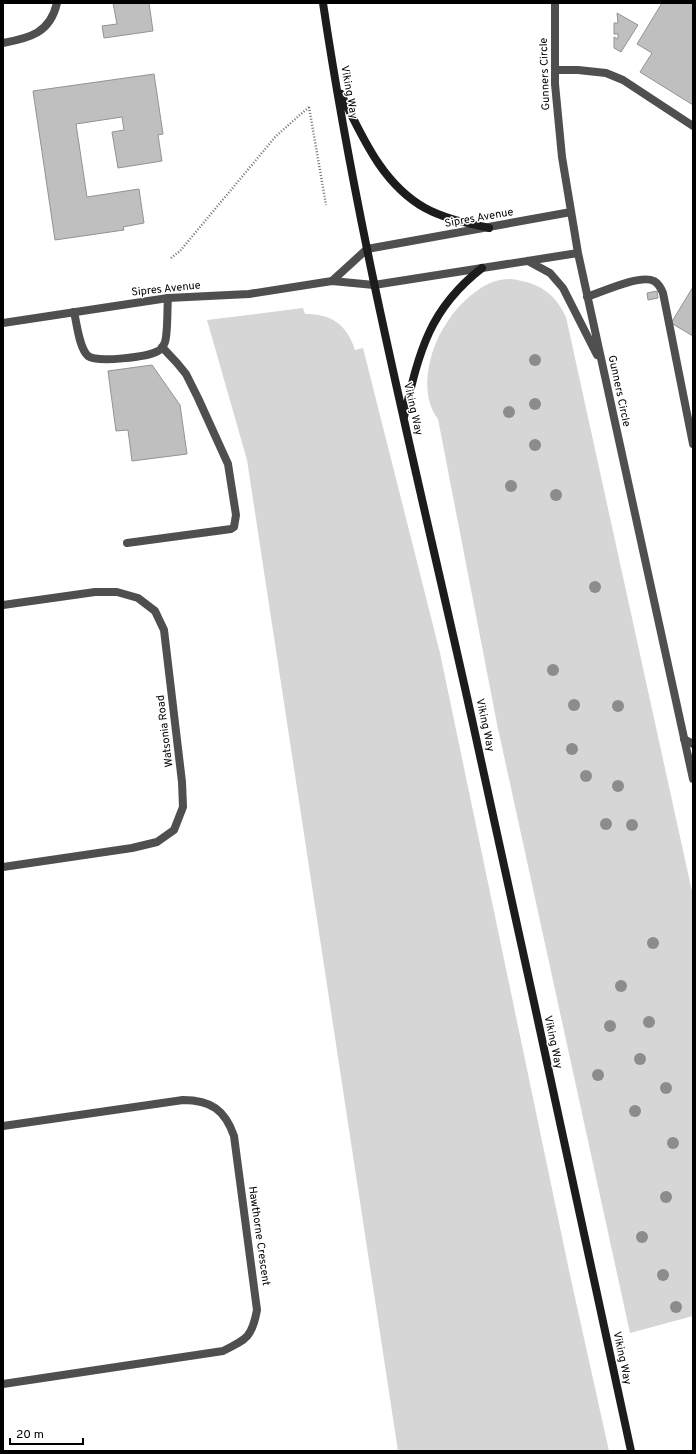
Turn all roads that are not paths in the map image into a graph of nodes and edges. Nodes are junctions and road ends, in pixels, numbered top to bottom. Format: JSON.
{"nodes":[{"id":1,"x":57,"y":3,"type":"edge"},
{"id":2,"x":324,"y":3,"type":"edge"},
{"id":3,"x":555,"y":3,"type":"edge"},
{"id":4,"x":3,"y":44,"type":"edge"},
{"id":5,"x":555,"y":70,"type":"junction"},
{"id":6,"x":336,"y":85,"type":"junction"},
{"id":7,"x":693,"y":126,"type":"edge"},
{"id":8,"x":571,"y":212,"type":"junction"},
{"id":9,"x":489,"y":228,"type":"junction"},
{"id":10,"x":367,"y":249,"type":"junction"},
{"id":11,"x":578,"y":253,"type":"junction"},
{"id":12,"x":528,"y":261,"type":"junction"},
{"id":13,"x":482,"y":268,"type":"junction"},
{"id":14,"x":332,"y":281,"type":"junction"},
{"id":15,"x":374,"y":285,"type":"junction"},
{"id":16,"x":587,"y":297,"type":"junction"},
{"id":17,"x":168,"y":298,"type":"junction"},
{"id":18,"x":74,"y":312,"type":"junction"},
{"id":19,"x":3,"y":323,"type":"edge"},
{"id":20,"x":162,"y":347,"type":"junction"},
{"id":21,"x":603,"y":366,"type":"junction"},
{"id":22,"x":404,"y":420,"type":"junction"},
{"id":23,"x":693,"y":444,"type":"edge"},
{"id":24,"x":127,"y":543,"type":"dead end"},
{"id":25,"x":3,"y":604,"type":"edge"},
{"id":26,"x":684,"y":739,"type":"junction"},
{"id":27,"x":693,"y":744,"type":"edge"},
{"id":28,"x":693,"y":779,"type":"edge"},
{"id":29,"x":3,"y":867,"type":"edge"},
{"id":30,"x":3,"y":1126,"type":"edge"},
{"id":31,"x":3,"y":1384,"type":"edge"},
{"id":32,"x":631,"y":1451,"type":"edge"}],
"edges":[{"from":1,"to":4,"type":"street"},
{"from":2,"to":6,"type":"main road","name":"Viking Way"},
{"from":3,"to":5,"type":"street","name":"Gunners Circle"},
{"from":5,"to":7,"type":"street"},
{"from":5,"to":8,"type":"street","name":"Gunners Circle"},
{"from":6,"to":9,"type":"main road"},
{"from":6,"to":10,"type":"main road","name":"Viking Way"},
{"from":8,"to":9,"type":"street","name":"Sipres Avenue"},
{"from":8,"to":11,"type":"street","name":"Gunners Circle"},
{"from":9,"to":10,"type":"street","name":"Sipres Avenue"},
{"from":10,"to":14,"type":"street"},
{"from":10,"to":15,"type":"main road","name":"Viking Way"},
{"from":11,"to":12,"type":"street","name":"Sipres Avenue"},
{"from":11,"to":16,"type":"street","name":"Gunners Circle"},
{"from":12,"to":13,"type":"street","name":"Sipres Avenue"},
{"from":12,"to":21,"type":"street"},
{"from":13,"to":15,"type":"street","name":"Sipres Avenue"},
{"from":13,"to":22,"type":"main road"},
{"from":14,"to":15,"type":"street","name":"Sipres Avenue"},
{"from":14,"to":17,"type":"street","name":"Sipres Avenue"},
{"from":15,"to":22,"type":"main road","name":"Viking Way"},
{"from":16,"to":21,"type":"street","name":"Gunners Circle"},
{"from":16,"to":23,"type":"street"},
{"from":17,"to":18,"type":"street","name":"Sipres Avenue"},
{"from":17,"to":20,"type":"street"},
{"from":18,"to":19,"type":"street","name":"Sipres Avenue"},
{"from":18,"to":20,"type":"street"},
{"from":20,"to":24,"type":"street"},
{"from":21,"to":26,"type":"street","name":"Gunners Circle"},
{"from":22,"to":32,"type":"main road","name":"Viking Way"},
{"from":25,"to":29,"type":"street","name":"Watsonia Road"},
{"from":26,"to":27,"type":"street"},
{"from":26,"to":28,"type":"street","name":"Gunners Circle"},
{"from":30,"to":31,"type":"street","name":"Hawthorne Crescent"}]}
